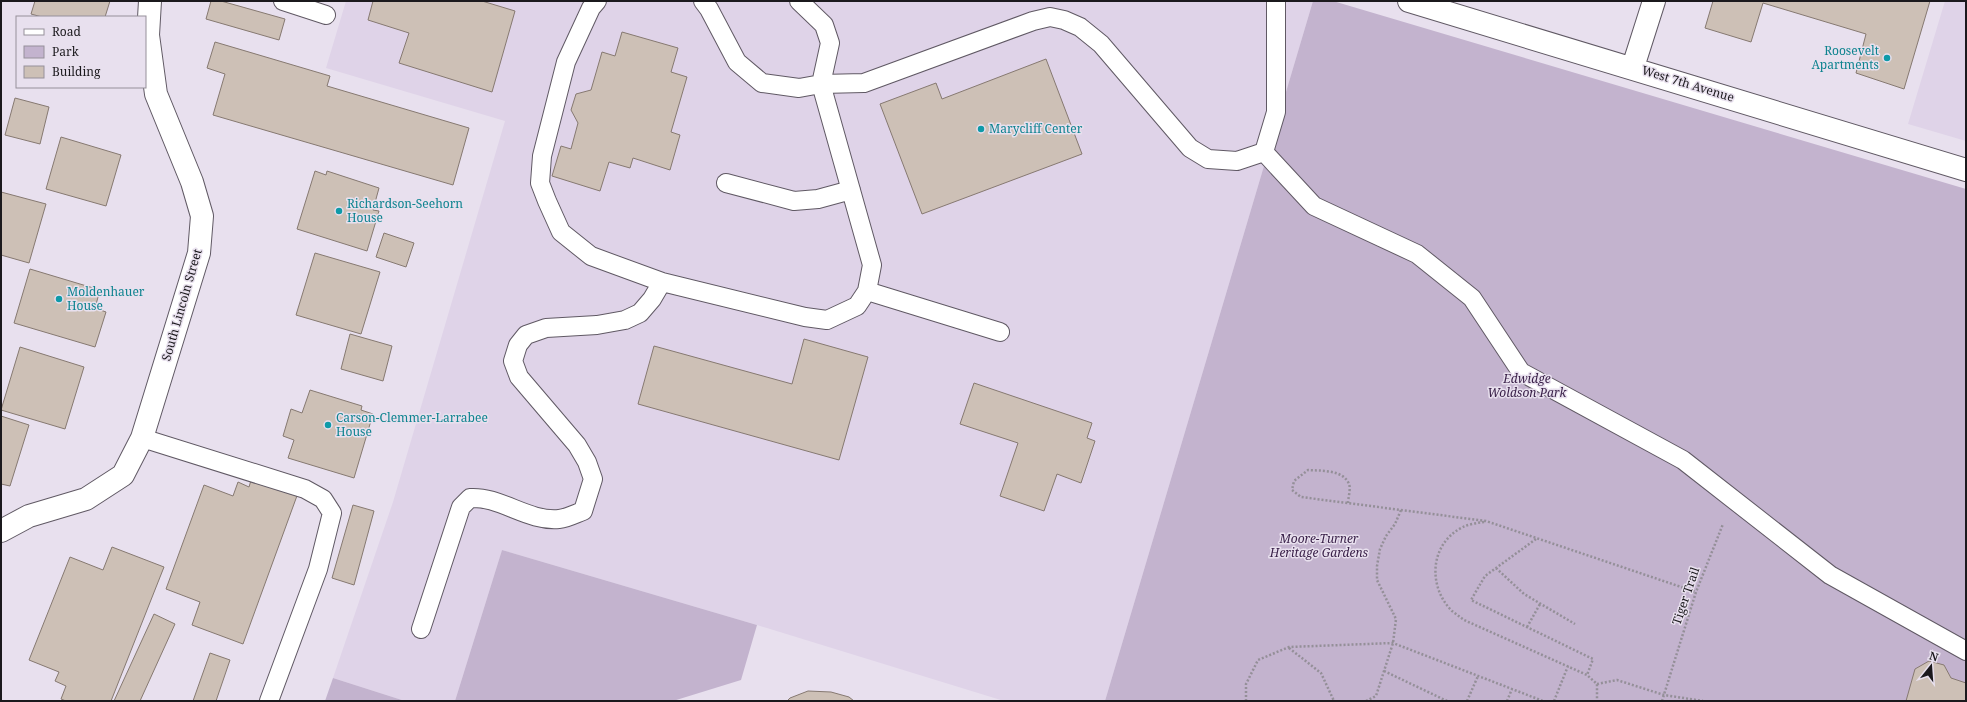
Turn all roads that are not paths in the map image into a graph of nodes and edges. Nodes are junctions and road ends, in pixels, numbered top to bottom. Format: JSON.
{"nodes":[{"id":1,"x":150,"y":1,"type":"edge"},
{"id":2,"x":283,"y":1,"type":"edge"},
{"id":3,"x":597,"y":1,"type":"edge"},
{"id":4,"x":702,"y":1,"type":"edge"},
{"id":5,"x":799,"y":1,"type":"edge"},
{"id":6,"x":1276,"y":1,"type":"edge"},
{"id":7,"x":1409,"y":1,"type":"edge"},
{"id":8,"x":1654,"y":1,"type":"edge"},
{"id":9,"x":326,"y":15,"type":"dead end"},
{"id":10,"x":1633,"y":68,"type":"junction"},
{"id":11,"x":821,"y":84,"type":"junction"},
{"id":12,"x":1264,"y":152,"type":"junction"},
{"id":13,"x":1966,"y":170,"type":"edge"},
{"id":14,"x":726,"y":183,"type":"dead end"},
{"id":15,"x":851,"y":190,"type":"junction"},
{"id":16,"x":662,"y":282,"type":"junction"},
{"id":17,"x":867,"y":291,"type":"junction"},
{"id":18,"x":1000,"y":332,"type":"dead end"},
{"id":19,"x":142,"y":438,"type":"junction"},
{"id":20,"x":1,"y":531,"type":"edge"},
{"id":21,"x":421,"y":629,"type":"dead end"},
{"id":22,"x":1966,"y":651,"type":"edge"},
{"id":23,"x":269,"y":701,"type":"edge"}],
"edges":[{"from":1,"to":19,"type":"street","name":"South Lincoln Street"},
{"from":2,"to":9,"type":"lane"},
{"from":3,"to":16,"type":"lane"},
{"from":4,"to":11,"type":"lane"},
{"from":5,"to":11,"type":"lane"},
{"from":6,"to":12,"type":"lane"},
{"from":7,"to":10,"type":"street","name":"West 7th Avenue"},
{"from":8,"to":10,"type":"street"},
{"from":10,"to":13,"type":"street","name":"West 7th Avenue"},
{"from":11,"to":12,"type":"lane"},
{"from":11,"to":15,"type":"lane"},
{"from":12,"to":22,"type":"lane"},
{"from":14,"to":15,"type":"lane"},
{"from":15,"to":17,"type":"lane"},
{"from":16,"to":17,"type":"lane"},
{"from":16,"to":21,"type":"lane"},
{"from":17,"to":18,"type":"lane"},
{"from":19,"to":20,"type":"street","name":"South Lincoln Street"},
{"from":19,"to":23,"type":"lane"}]}
